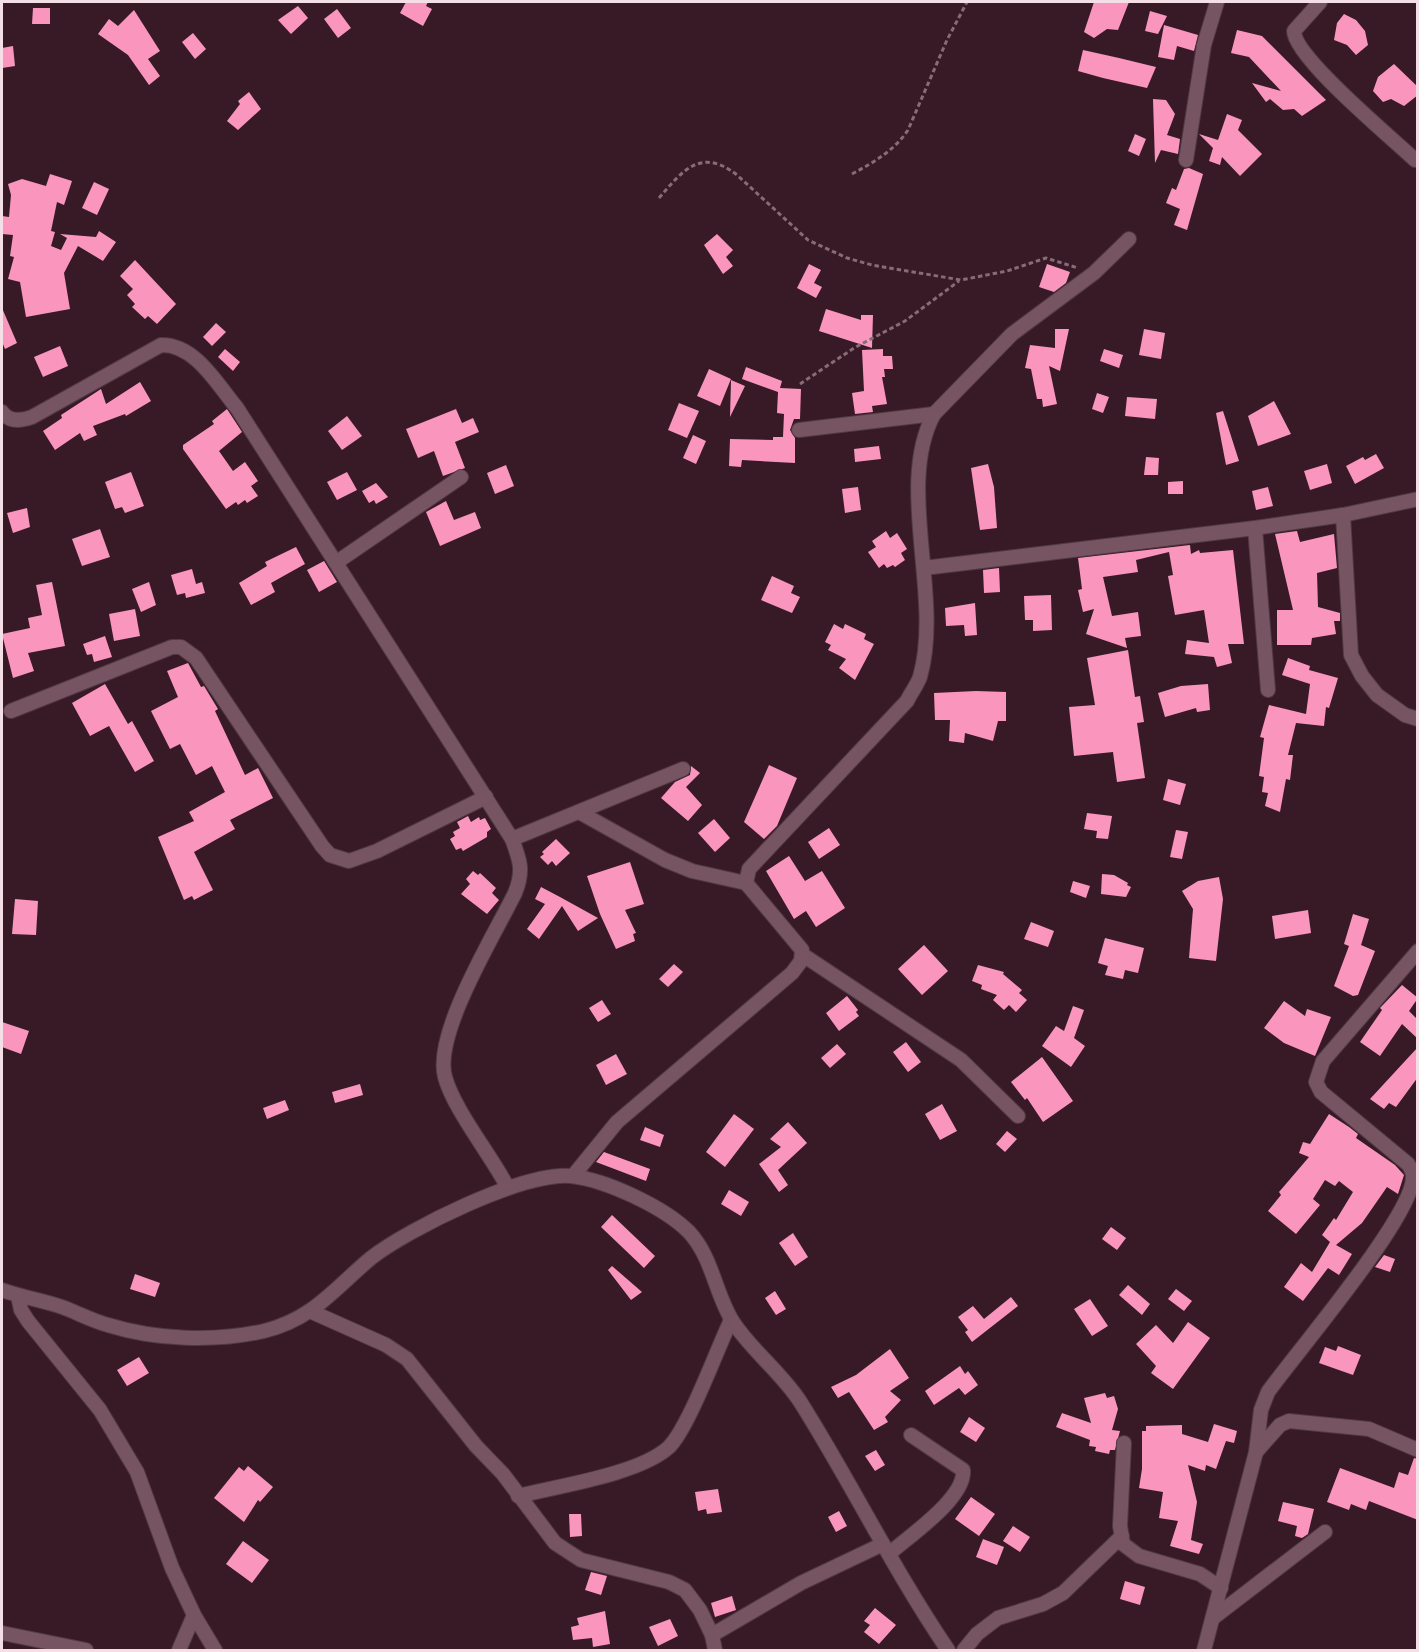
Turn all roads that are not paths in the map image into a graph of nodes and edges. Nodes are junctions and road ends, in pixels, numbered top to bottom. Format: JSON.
{"nodes":[{"id":1,"x":1217,"y":2,"type":"edge"},
{"id":2,"x":1320,"y":2,"type":"edge"},
{"id":3,"x":1185,"y":160,"type":"dead end"},
{"id":4,"x":1415,"y":160,"type":"dead end"},
{"id":5,"x":1129,"y":239,"type":"dead end"},
{"id":6,"x":2,"y":412,"type":"edge"},
{"id":7,"x":934,"y":414,"type":"junction"},
{"id":8,"x":799,"y":430,"type":"dead end"},
{"id":9,"x":461,"y":477,"type":"dead end"},
{"id":10,"x":1418,"y":499,"type":"edge"},
{"id":11,"x":1343,"y":515,"type":"junction"},
{"id":12,"x":1255,"y":528,"type":"junction"},
{"id":13,"x":337,"y":562,"type":"junction"},
{"id":14,"x":924,"y":568,"type":"junction"},
{"id":15,"x":1268,"y":690,"type":"dead end"},
{"id":16,"x":11,"y":711,"type":"dead end"},
{"id":17,"x":1418,"y":719,"type":"edge"},
{"id":18,"x":683,"y":769,"type":"dead end"},
{"id":19,"x":486,"y":797,"type":"junction"},
{"id":20,"x":579,"y":812,"type":"junction"},
{"id":21,"x":512,"y":838,"type":"junction"},
{"id":22,"x":746,"y":883,"type":"junction"},
{"id":23,"x":1418,"y":951,"type":"edge"},
{"id":24,"x":803,"y":955,"type":"junction"},
{"id":25,"x":1018,"y":1116,"type":"dead end"},
{"id":26,"x":573,"y":1176,"type":"junction"},
{"id":27,"x":1415,"y":1176,"type":"edge"},
{"id":28,"x":508,"y":1188,"type":"junction"},
{"id":29,"x":2,"y":1290,"type":"edge"},
{"id":30,"x":18,"y":1296,"type":"junction"},
{"id":31,"x":312,"y":1312,"type":"junction"},
{"id":32,"x":731,"y":1320,"type":"junction"},
{"id":33,"x":911,"y":1435,"type":"dead end"},
{"id":34,"x":1124,"y":1443,"type":"dead end"},
{"id":35,"x":1418,"y":1450,"type":"edge"},
{"id":36,"x":1256,"y":1452,"type":"junction"},
{"id":37,"x":518,"y":1496,"type":"junction"},
{"id":38,"x":1326,"y":1532,"type":"dead end"},
{"id":39,"x":1122,"y":1536,"type":"junction"},
{"id":40,"x":886,"y":1549,"type":"junction"},
{"id":41,"x":1221,"y":1588,"type":"junction"},
{"id":42,"x":194,"y":1615,"type":"junction"},
{"id":43,"x":1213,"y":1618,"type":"junction"},
{"id":44,"x":2,"y":1633,"type":"edge"},
{"id":45,"x":712,"y":1635,"type":"junction"},
{"id":46,"x":86,"y":1650,"type":"edge"},
{"id":47,"x":179,"y":1650,"type":"edge"},
{"id":48,"x":214,"y":1650,"type":"edge"},
{"id":49,"x":715,"y":1650,"type":"edge"},
{"id":50,"x":948,"y":1650,"type":"edge"},
{"id":51,"x":964,"y":1650,"type":"edge"},
{"id":52,"x":1204,"y":1650,"type":"edge"}],
"edges":[{"from":1,"to":3,"type":"street"},
{"from":2,"to":4,"type":"street"},
{"from":5,"to":7,"type":"street"},
{"from":6,"to":13,"type":"street"},
{"from":7,"to":8,"type":"street"},
{"from":7,"to":14,"type":"street"},
{"from":9,"to":13,"type":"street"},
{"from":10,"to":11,"type":"street"},
{"from":11,"to":12,"type":"street"},
{"from":11,"to":17,"type":"street"},
{"from":12,"to":14,"type":"street"},
{"from":12,"to":15,"type":"street"},
{"from":13,"to":19,"type":"street"},
{"from":14,"to":22,"type":"street"},
{"from":16,"to":19,"type":"street"},
{"from":18,"to":20,"type":"street"},
{"from":19,"to":21,"type":"street"},
{"from":20,"to":21,"type":"street"},
{"from":20,"to":22,"type":"street"},
{"from":21,"to":28,"type":"street"},
{"from":22,"to":24,"type":"street"},
{"from":23,"to":27,"type":"street"},
{"from":24,"to":25,"type":"street"},
{"from":24,"to":26,"type":"street"},
{"from":26,"to":28,"type":"street"},
{"from":26,"to":32,"type":"street"},
{"from":27,"to":36,"type":"street"},
{"from":28,"to":31,"type":"street"},
{"from":29,"to":30,"type":"street"},
{"from":30,"to":31,"type":"street"},
{"from":30,"to":42,"type":"street"},
{"from":31,"to":37,"type":"street"},
{"from":32,"to":37,"type":"street"},
{"from":32,"to":40,"type":"street"},
{"from":33,"to":40,"type":"street"},
{"from":34,"to":39,"type":"street"},
{"from":35,"to":36,"type":"street"},
{"from":36,"to":41,"type":"street"},
{"from":37,"to":45,"type":"street"},
{"from":38,"to":43,"type":"street"},
{"from":39,"to":41,"type":"street"},
{"from":39,"to":51,"type":"street"},
{"from":40,"to":45,"type":"street"},
{"from":40,"to":50,"type":"street"},
{"from":41,"to":43,"type":"street"},
{"from":42,"to":47,"type":"street"},
{"from":42,"to":48,"type":"street"},
{"from":43,"to":52,"type":"street"},
{"from":44,"to":46,"type":"street"},
{"from":45,"to":49,"type":"street"}]}
